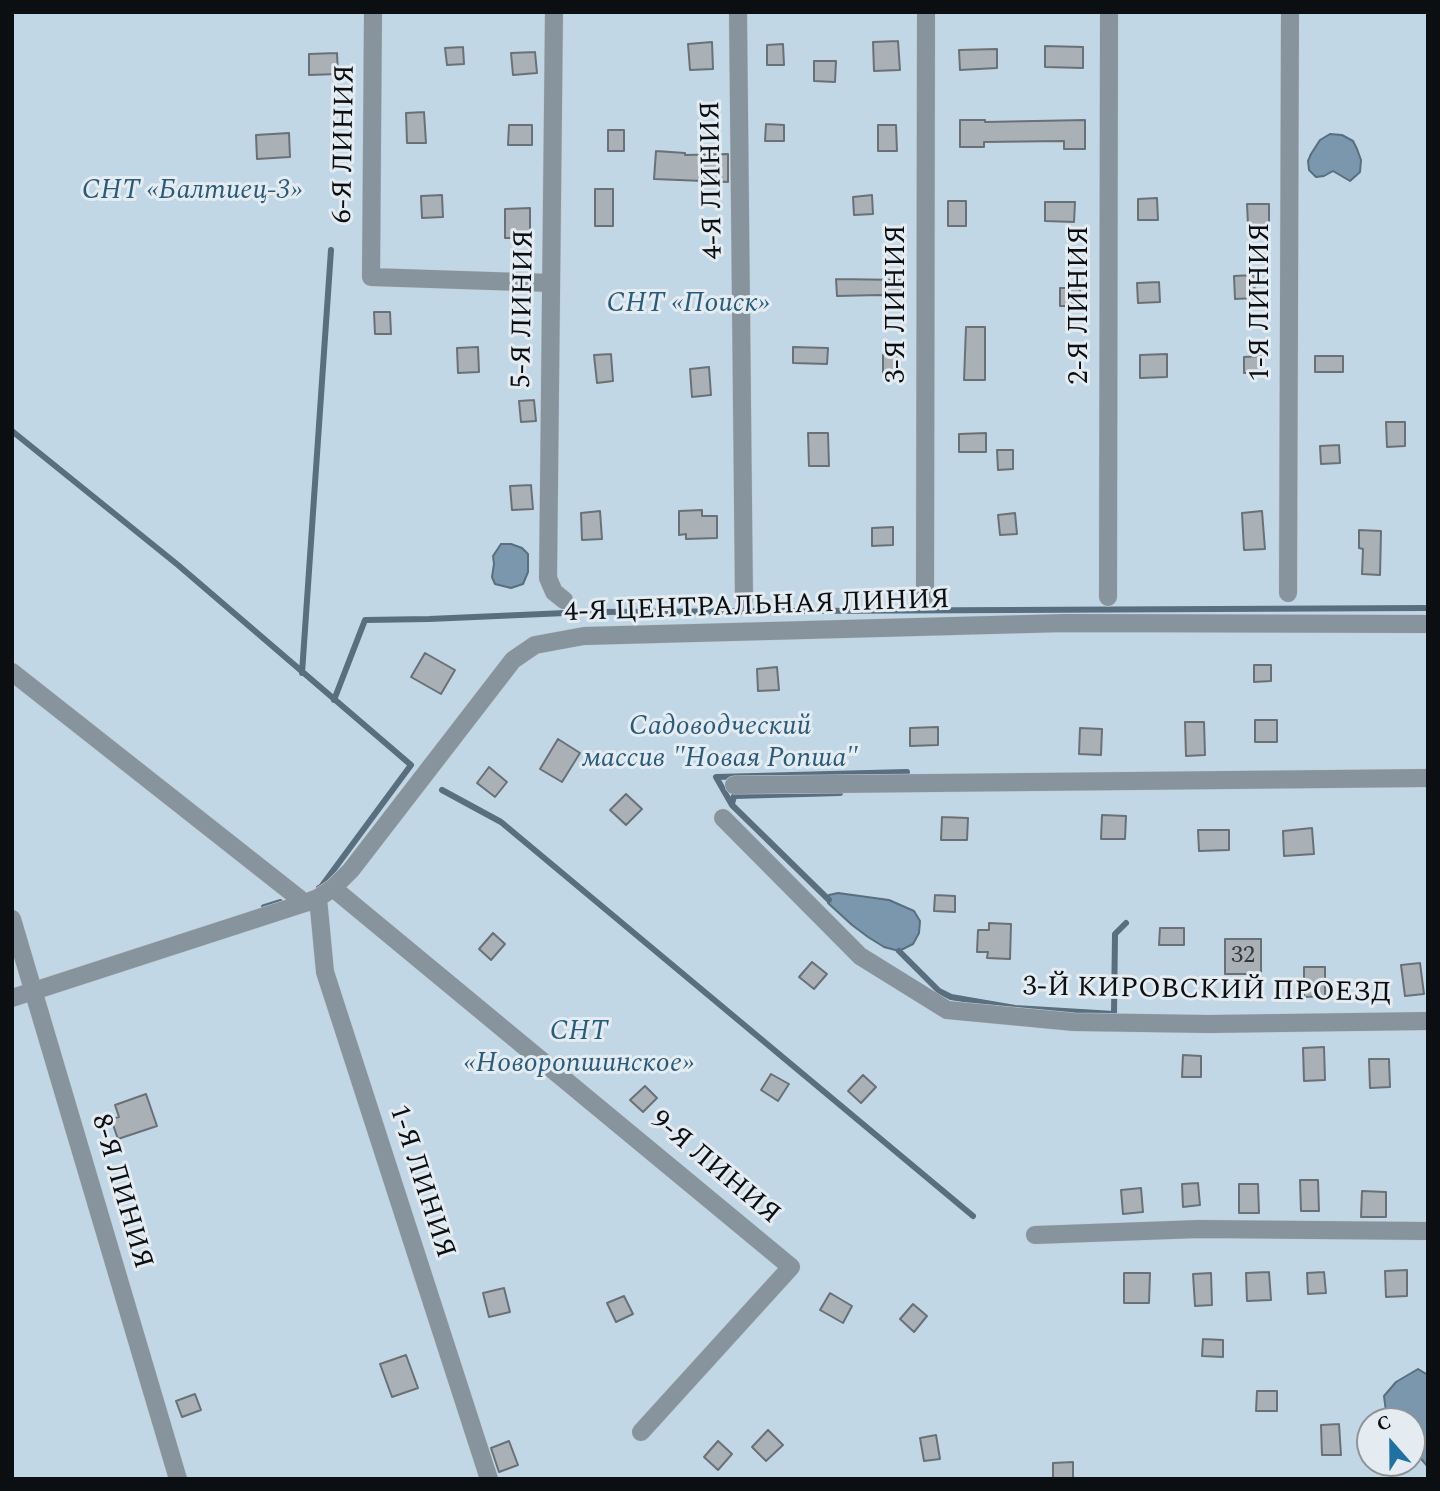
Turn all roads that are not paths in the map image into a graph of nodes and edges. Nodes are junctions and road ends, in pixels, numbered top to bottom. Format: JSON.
{"nodes":[{"id":1,"x":373,"y":12,"type":"edge"},
{"id":2,"x":554,"y":12,"type":"edge"},
{"id":3,"x":738,"y":12,"type":"edge"},
{"id":4,"x":926,"y":12,"type":"edge"},
{"id":5,"x":1109,"y":12,"type":"edge"},
{"id":6,"x":1290,"y":12,"type":"edge"},
{"id":7,"x":551,"y":283,"type":"junction"},
{"id":8,"x":1288,"y":593,"type":"dead end"},
{"id":9,"x":925,"y":596,"type":"dead end"},
{"id":10,"x":1108,"y":597,"type":"dead end"},
{"id":11,"x":564,"y":600,"type":"dead end"},
{"id":12,"x":744,"y":600,"type":"dead end"},
{"id":13,"x":1428,"y":624,"type":"edge"},
{"id":14,"x":12,"y":672,"type":"edge"},
{"id":15,"x":1428,"y":778,"type":"edge"},
{"id":16,"x":734,"y":785,"type":"dead end"},
{"id":17,"x":723,"y":818,"type":"dead end"},
{"id":18,"x":319,"y":896,"type":"junction"},
{"id":19,"x":12,"y":919,"type":"edge"},
{"id":20,"x":34,"y":992,"type":"junction"},
{"id":21,"x":12,"y":998,"type":"edge"},
{"id":22,"x":1428,"y":1021,"type":"edge"},
{"id":23,"x":1428,"y":1231,"type":"edge"},
{"id":24,"x":1035,"y":1235,"type":"dead end"},
{"id":25,"x":641,"y":1432,"type":"dead end"},
{"id":26,"x":178,"y":1479,"type":"edge"},
{"id":27,"x":489,"y":1479,"type":"edge"}],
"edges":[{"from":1,"to":7,"type":"street","name":"6-Я ЛИНИЯ"},
{"from":2,"to":7,"type":"street","name":"5-Я ЛИНИЯ"},
{"from":3,"to":12,"type":"street","name":"4-Я ЛИНИЯ"},
{"from":4,"to":9,"type":"street","name":"3-Я ЛИНИЯ"},
{"from":5,"to":10,"type":"street","name":"2-Я ЛИНИЯ"},
{"from":6,"to":8,"type":"street","name":"1-Я ЛИНИЯ"},
{"from":7,"to":11,"type":"street","name":"5-Я ЛИНИЯ"},
{"from":13,"to":18,"type":"street","name":"4-Я ЦЕНТРАЛЬНАЯ ЛИНИЯ"},
{"from":14,"to":18,"type":"street"},
{"from":15,"to":16,"type":"street"},
{"from":17,"to":22,"type":"street","name":"3-Й КИРОВСКИЙ ПРОЕЗД"},
{"from":18,"to":20,"type":"street","name":"4-Я ЦЕНТРАЛЬНАЯ ЛИНИЯ"},
{"from":18,"to":25,"type":"street","name":"9-Я ЛИНИЯ"},
{"from":18,"to":27,"type":"street","name":"1-Я ЛИНИЯ"},
{"from":19,"to":20,"type":"street","name":"8-Я ЛИНИЯ"},
{"from":20,"to":21,"type":"street","name":"4-Я ЦЕНТРАЛЬНАЯ ЛИНИЯ"},
{"from":20,"to":26,"type":"street","name":"8-Я ЛИНИЯ"},
{"from":23,"to":24,"type":"street"}]}
